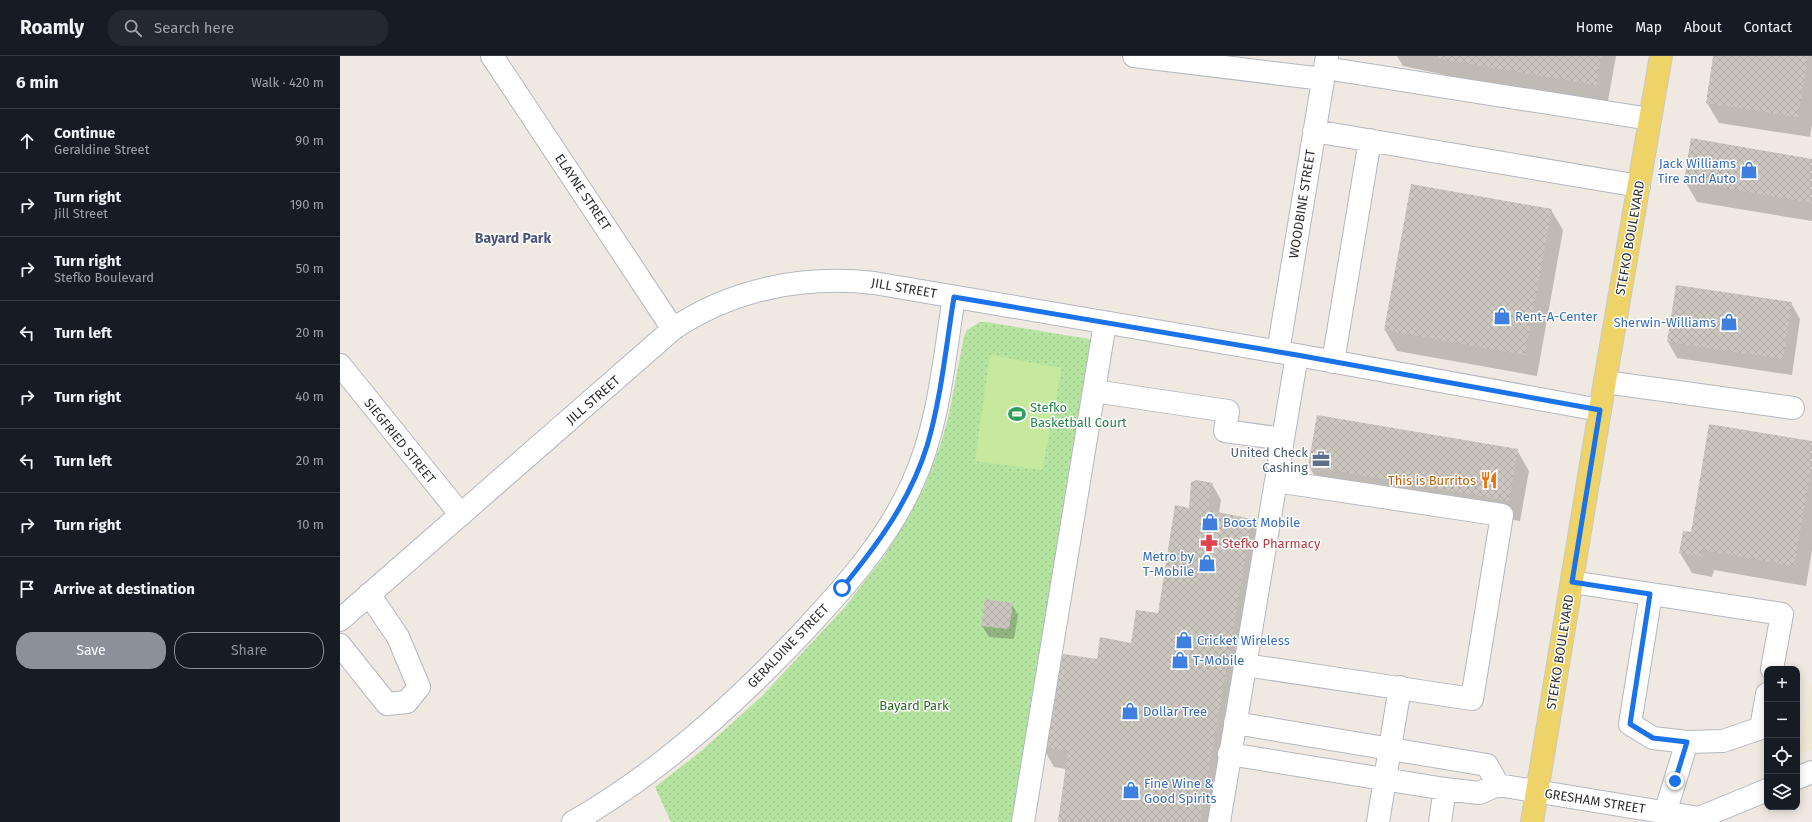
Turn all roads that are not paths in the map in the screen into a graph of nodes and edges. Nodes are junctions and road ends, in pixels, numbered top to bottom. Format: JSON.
{"nodes":[{"id":1,"x":492,"y":56,"type":"edge"},
{"id":2,"x":1134,"y":56,"type":"edge"},
{"id":3,"x":1661,"y":56,"type":"edge"},
{"id":4,"x":1325,"y":68,"type":"edge"},
{"id":5,"x":1650,"y":119,"type":"junction"},
{"id":6,"x":1314,"y":131,"type":"junction"},
{"id":7,"x":1370,"y":140,"type":"junction"},
{"id":8,"x":1639,"y":186,"type":"junction"},
{"id":9,"x":954,"y":297,"type":"junction"},
{"id":10,"x":1105,"y":323,"type":"junction"},
{"id":11,"x":673,"y":329,"type":"junction"},
{"id":12,"x":1288,"y":353,"type":"junction"},
{"id":13,"x":1334,"y":362,"type":"junction"},
{"id":14,"x":340,"y":366,"type":"edge"},
{"id":15,"x":1605,"y":382,"type":"junction"},
{"id":16,"x":1094,"y":391,"type":"junction"},
{"id":17,"x":1793,"y":408,"type":"dead end"},
{"id":18,"x":1600,"y":410,"type":"junction"},
{"id":19,"x":1283,"y":439,"type":"junction"},
{"id":20,"x":1276,"y":481,"type":"junction"},
{"id":21,"x":461,"y":515,"type":"junction"},
{"id":22,"x":1572,"y":582,"type":"junction"},
{"id":23,"x":369,"y":594,"type":"junction"},
{"id":24,"x":1650,"y":594,"type":"junction"},
{"id":25,"x":340,"y":620,"type":"edge"},
{"id":26,"x":340,"y":644,"type":"edge"},
{"id":27,"x":1245,"y":665,"type":"junction"},
{"id":28,"x":1773,"y":666,"type":"edge"},
{"id":29,"x":1400,"y":687,"type":"junction"},
{"id":30,"x":1766,"y":702,"type":"edge"},
{"id":31,"x":1235,"y":723,"type":"junction"},
{"id":32,"x":1687,"y":742,"type":"junction"},
{"id":33,"x":1390,"y":748,"type":"junction"},
{"id":34,"x":1230,"y":754,"type":"junction"},
{"id":35,"x":1812,"y":772,"type":"edge"},
{"id":36,"x":1800,"y":777,"type":"edge"},
{"id":37,"x":1385,"y":780,"type":"junction"},
{"id":38,"x":1498,"y":785,"type":"junction"},
{"id":39,"x":1445,"y":789,"type":"junction"},
{"id":40,"x":1764,"y":791,"type":"edge"},
{"id":41,"x":1538,"y":792,"type":"junction"},
{"id":42,"x":1665,"y":813,"type":"junction"},
{"id":43,"x":1700,"y":820,"type":"edge"},
{"id":44,"x":573,"y":822,"type":"edge"},
{"id":45,"x":1023,"y":822,"type":"edge"},
{"id":46,"x":1219,"y":822,"type":"edge"},
{"id":47,"x":1378,"y":822,"type":"edge"},
{"id":48,"x":1440,"y":822,"type":"edge"},
{"id":49,"x":1532,"y":822,"type":"edge"}],
"edges":[{"from":1,"to":11,"type":"street","name":"ELAYNE STREET"},
{"from":2,"to":4,"type":"street"},
{"from":3,"to":5,"type":"main road","name":"STEFKO BOULEVARD"},
{"from":4,"to":5,"type":"street"},
{"from":4,"to":6,"type":"street","name":"WOODBINE STREET"},
{"from":5,"to":8,"type":"main road","name":"STEFKO BOULEVARD"},
{"from":6,"to":7,"type":"street"},
{"from":6,"to":12,"type":"street","name":"WOODBINE STREET"},
{"from":7,"to":8,"type":"street"},
{"from":7,"to":13,"type":"street"},
{"from":8,"to":15,"type":"main road","name":"STEFKO BOULEVARD"},
{"from":9,"to":10,"type":"street","name":"JILL STREET"},
{"from":9,"to":11,"type":"street","name":"JILL STREET"},
{"from":9,"to":44,"type":"street","name":"GERALDINE STREET"},
{"from":10,"to":12,"type":"street","name":"JILL STREET"},
{"from":10,"to":16,"type":"street"},
{"from":11,"to":21,"type":"street","name":"JILL STREET"},
{"from":12,"to":13,"type":"street","name":"JILL STREET"},
{"from":12,"to":19,"type":"street","name":"WOODBINE STREET"},
{"from":13,"to":18,"type":"street","name":"JILL STREET"},
{"from":14,"to":21,"type":"street","name":"SIEGFRIED STREET"},
{"from":15,"to":17,"type":"street"},
{"from":15,"to":18,"type":"main road","name":"STEFKO BOULEVARD"},
{"from":16,"to":19,"type":"street"},
{"from":16,"to":45,"type":"street"},
{"from":18,"to":22,"type":"main road","name":"STEFKO BOULEVARD"},
{"from":19,"to":20,"type":"street","name":"WOODBINE STREET"},
{"from":20,"to":27,"type":"street","name":"WOODBINE STREET"},
{"from":20,"to":29,"type":"street"},
{"from":21,"to":23,"type":"street","name":"JILL STREET"},
{"from":22,"to":24,"type":"street"},
{"from":22,"to":41,"type":"main road","name":"STEFKO BOULEVARD"},
{"from":23,"to":25,"type":"street","name":"JILL STREET"},
{"from":23,"to":26,"type":"street"},
{"from":24,"to":28,"type":"street"},
{"from":24,"to":32,"type":"street"},
{"from":27,"to":29,"type":"street"},
{"from":27,"to":31,"type":"street","name":"WOODBINE STREET"},
{"from":29,"to":33,"type":"street"},
{"from":30,"to":32,"type":"street"},
{"from":31,"to":33,"type":"street"},
{"from":31,"to":34,"type":"street","name":"WOODBINE STREET"},
{"from":32,"to":42,"type":"street"},
{"from":33,"to":37,"type":"street"},
{"from":33,"to":38,"type":"street"},
{"from":34,"to":37,"type":"street"},
{"from":34,"to":46,"type":"street","name":"WOODBINE STREET"},
{"from":35,"to":36,"type":"street"},
{"from":37,"to":39,"type":"street"},
{"from":37,"to":47,"type":"street"},
{"from":38,"to":39,"type":"street"},
{"from":38,"to":41,"type":"street","name":"GRESHAM STREET"},
{"from":39,"to":48,"type":"street"},
{"from":40,"to":43,"type":"street","name":"GRESHAM STREET"},
{"from":41,"to":42,"type":"street","name":"GRESHAM STREET"},
{"from":41,"to":49,"type":"main road","name":"STEFKO BOULEVARD"},
{"from":42,"to":43,"type":"street","name":"GRESHAM STREET"}]}
